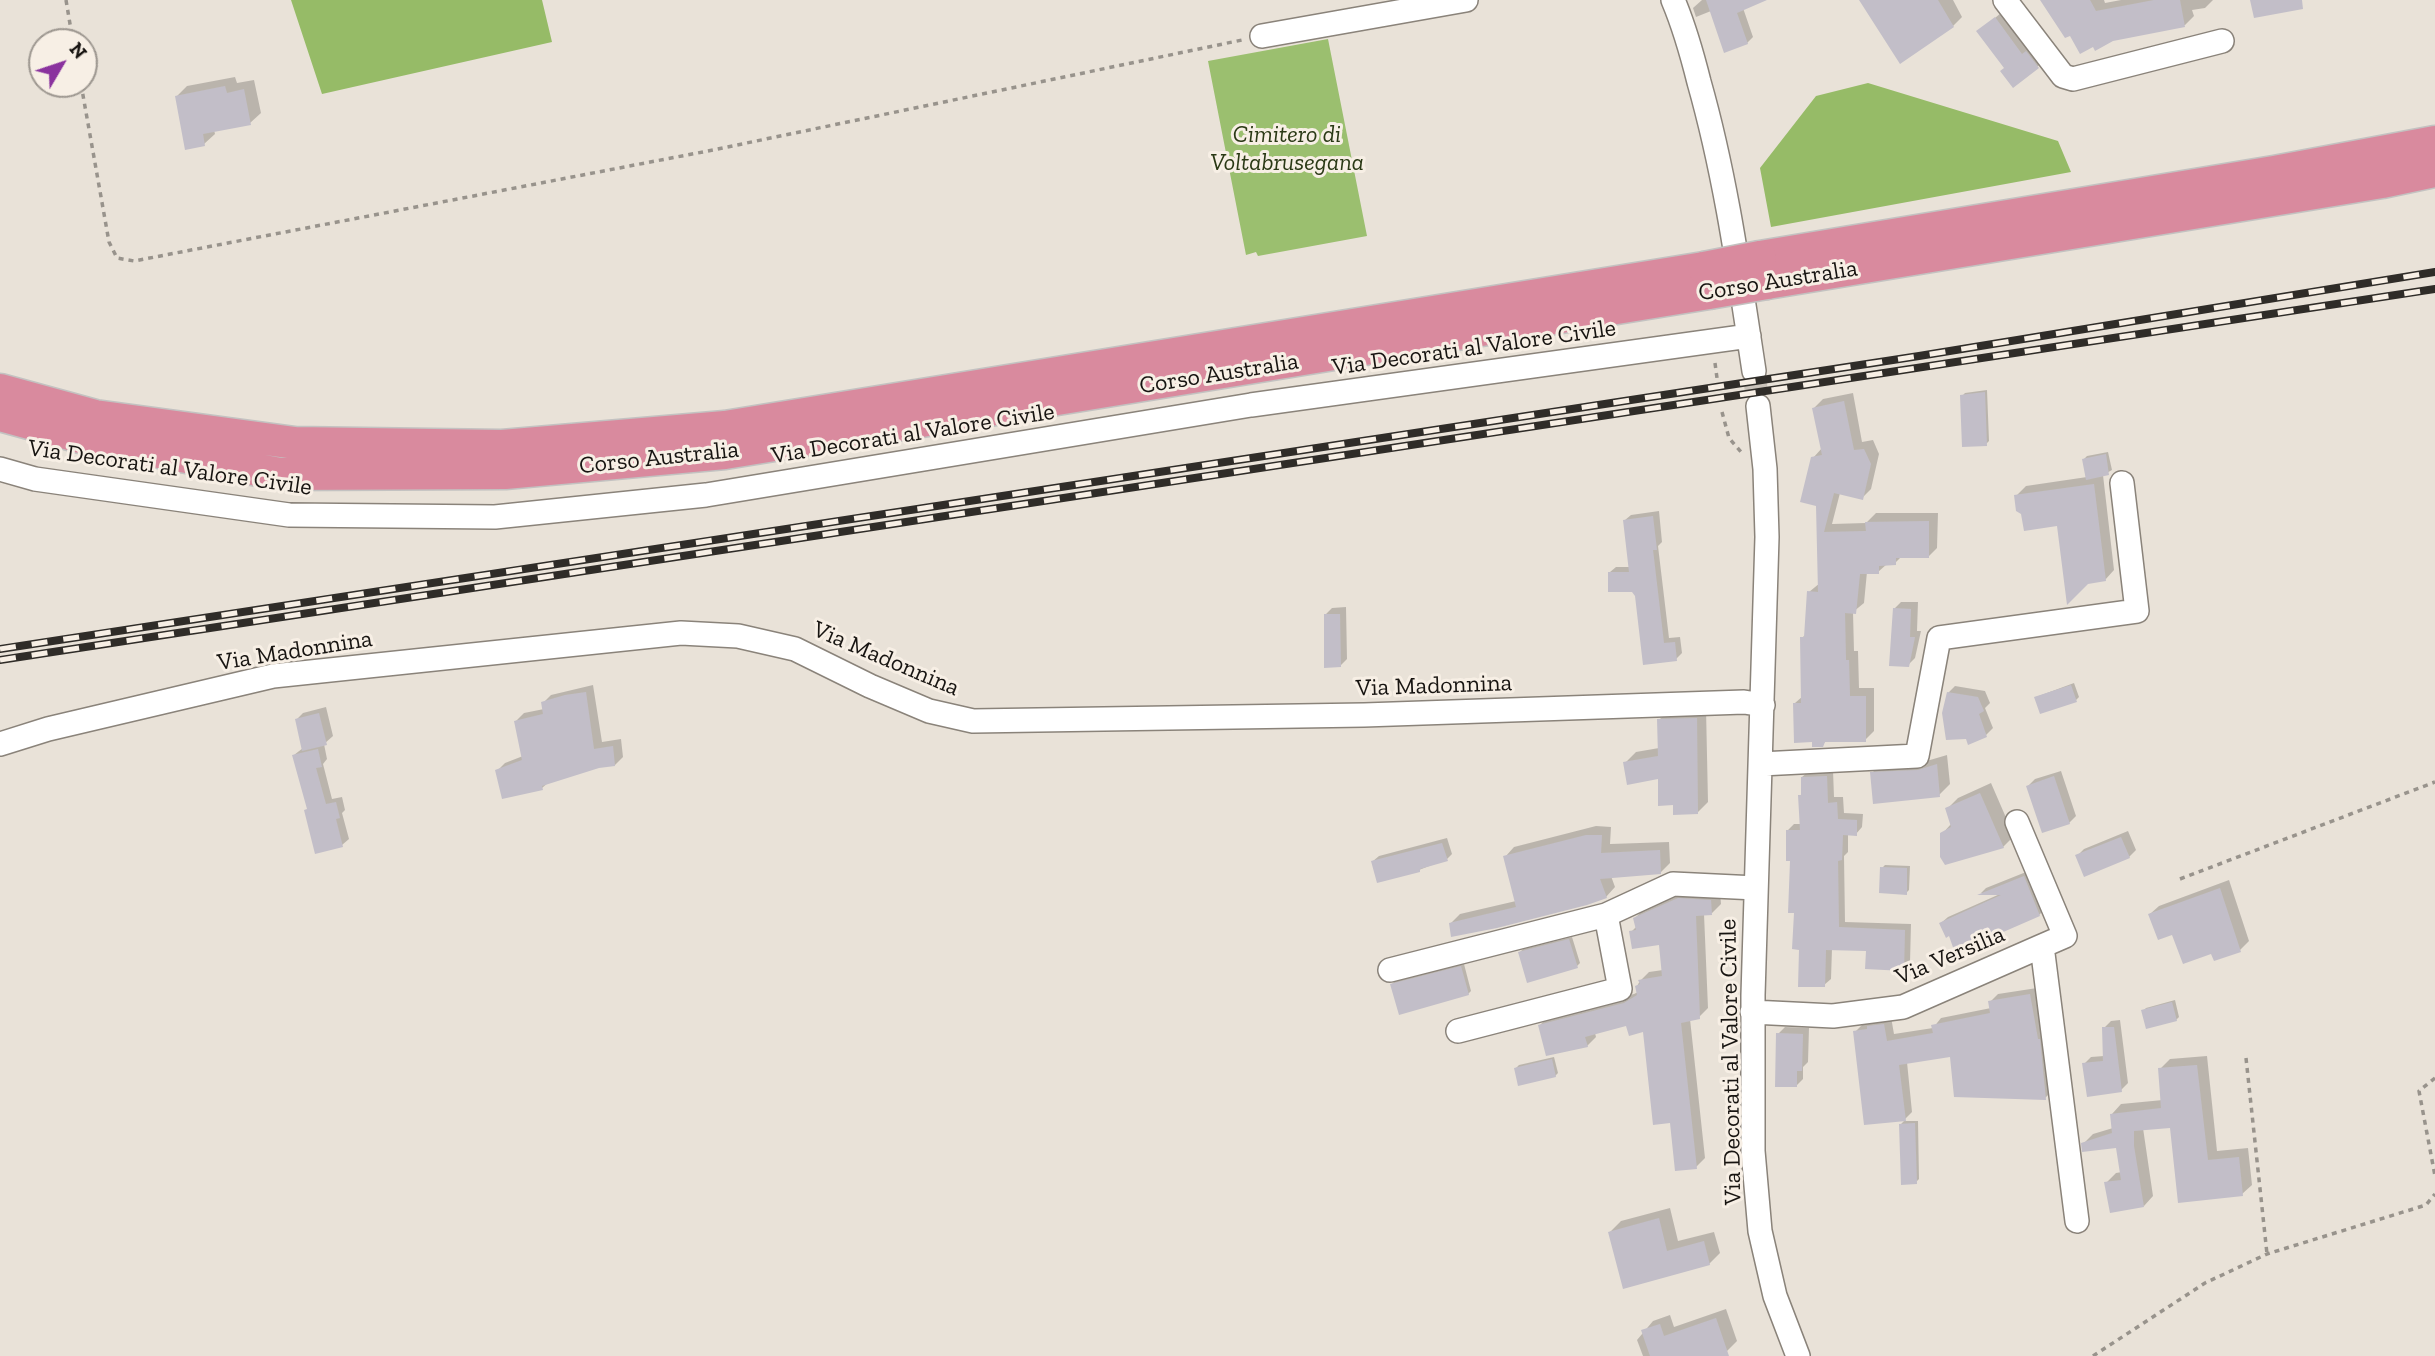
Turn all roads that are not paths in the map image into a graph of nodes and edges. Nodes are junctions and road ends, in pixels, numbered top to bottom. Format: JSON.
{"nodes":[{"id":1,"x":1466,"y":0,"type":"edge"},
{"id":2,"x":1673,"y":0,"type":"edge"},
{"id":3,"x":2005,"y":0,"type":"edge"},
{"id":4,"x":1262,"y":36,"type":"road end"},
{"id":5,"x":2222,"y":41,"type":"dead end"},
{"id":6,"x":2435,"y":142,"type":"edge"},
{"id":7,"x":2435,"y":171,"type":"edge"},
{"id":8,"x":1763,"y":270,"type":"junction"},
{"id":9,"x":1707,"y":280,"type":"junction"},
{"id":10,"x":1749,"y":336,"type":"junction"},
{"id":11,"x":1754,"y":371,"type":"tunnel mouth"},
{"id":12,"x":0,"y":390,"type":"edge"},
{"id":13,"x":1758,"y":405,"type":"tunnel mouth"},
{"id":14,"x":0,"y":415,"type":"edge"},
{"id":15,"x":0,"y":468,"type":"edge"},
{"id":16,"x":2122,"y":483,"type":"dead end"},
{"id":17,"x":1763,"y":705,"type":"junction"},
{"id":18,"x":0,"y":744,"type":"edge"},
{"id":19,"x":1761,"y":764,"type":"junction"},
{"id":20,"x":2017,"y":822,"type":"dead end"},
{"id":21,"x":1756,"y":888,"type":"junction"},
{"id":22,"x":1606,"y":915,"type":"junction"},
{"id":23,"x":2042,"y":946,"type":"junction"},
{"id":24,"x":1390,"y":970,"type":"dead end"},
{"id":25,"x":1752,"y":1013,"type":"junction"},
{"id":26,"x":1458,"y":1031,"type":"dead end"},
{"id":27,"x":2077,"y":1221,"type":"dead end"},
{"id":28,"x":1798,"y":1356,"type":"edge"}],
"edges":[{"from":1,"to":4,"type":"street"},
{"from":2,"to":10,"type":"street"},
{"from":3,"to":5,"type":"street"},
{"from":6,"to":8,"type":"highway","name":"Corso Australia"},
{"from":7,"to":8,"type":"highway","name":"Corso Australia"},
{"from":8,"to":9,"type":"highway","name":"Corso Australia","bridge":true},
{"from":9,"to":12,"type":"highway","name":"Corso Australia"},
{"from":9,"to":14,"type":"highway","name":"Corso Australia"},
{"from":10,"to":11,"type":"street"},
{"from":10,"to":15,"type":"street","name":"Via Decorati al Valore Civile"},
{"from":13,"to":17,"type":"street","name":"Via Decorati al Valore Civile"},
{"from":16,"to":19,"type":"street"},
{"from":17,"to":18,"type":"street","name":"Via Madonnina"},
{"from":17,"to":19,"type":"street","name":"Via Decorati al Valore Civile"},
{"from":19,"to":21,"type":"street","name":"Via Decorati al Valore Civile"},
{"from":20,"to":23,"type":"street","name":"Via Versilia"},
{"from":21,"to":22,"type":"street","name":"Via Decorati al Valore Civile"},
{"from":21,"to":25,"type":"street","name":"Via Decorati al Valore Civile"},
{"from":22,"to":24,"type":"street","name":"Via Decorati al Valore Civile"},
{"from":22,"to":26,"type":"street"},
{"from":23,"to":25,"type":"street","name":"Via Versilia"},
{"from":23,"to":27,"type":"street","name":"Via Versilia"},
{"from":25,"to":28,"type":"street","name":"Via Decorati al Valore Civile"}]}
